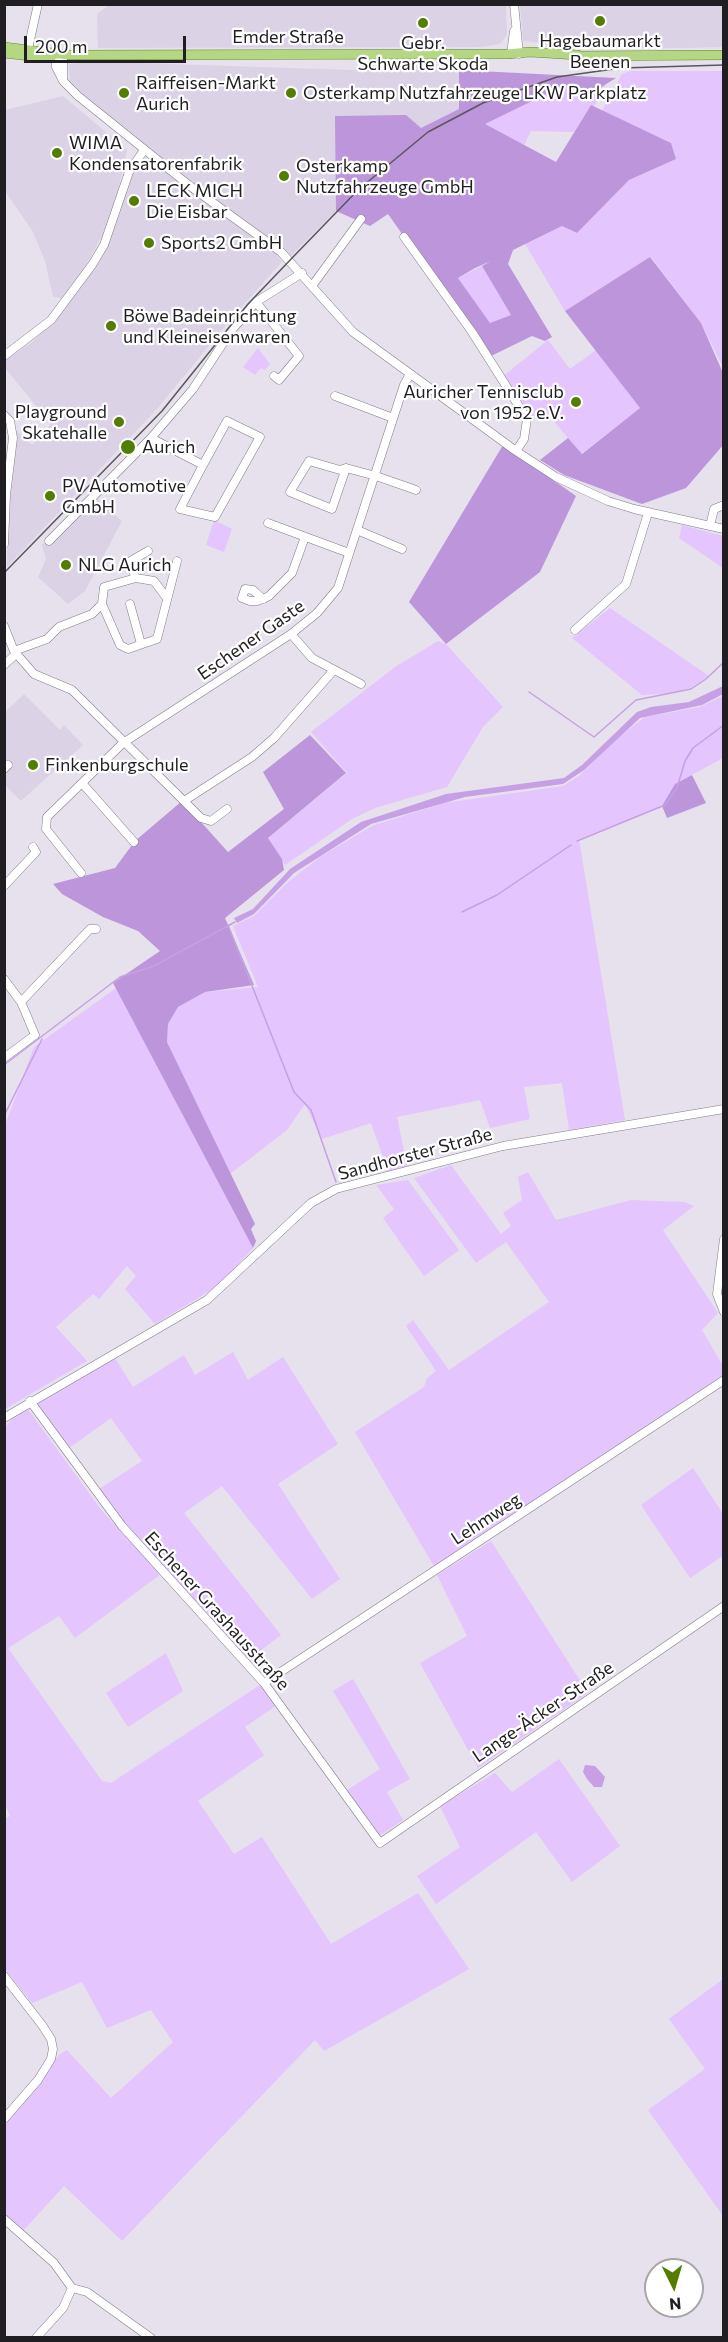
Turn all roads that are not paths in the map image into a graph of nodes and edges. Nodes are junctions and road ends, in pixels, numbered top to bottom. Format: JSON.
{"nodes":[{"id":1,"x":38,"y":4,"type":"edge"},
{"id":2,"x":514,"y":4,"type":"edge"},
{"id":3,"x":4,"y":47,"type":"edge"},
{"id":4,"x":28,"y":49,"type":"junction"},
{"id":5,"x":4,"y":54,"type":"edge"},
{"id":6,"x":59,"y":54,"type":"junction"},
{"id":7,"x":515,"y":54,"type":"junction"},
{"id":8,"x":723,"y":55,"type":"edge"},
{"id":9,"x":144,"y":150,"type":"junction"},
{"id":10,"x":361,"y":219,"type":"dead end"},
{"id":11,"x":404,"y":237,"type":"dead end"},
{"id":12,"x":302,"y":273,"type":"junction"},
{"id":13,"x":312,"y":286,"type":"junction"},
{"id":14,"x":256,"y":302,"type":"junction"},
{"id":15,"x":4,"y":356,"type":"edge"},
{"id":16,"x":410,"y":374,"type":"junction"},
{"id":17,"x":274,"y":376,"type":"dead end"},
{"id":18,"x":334,"y":396,"type":"dead end"},
{"id":19,"x":4,"y":415,"type":"edge"},
{"id":20,"x":393,"y":418,"type":"junction"},
{"id":21,"x":151,"y":438,"type":"junction"},
{"id":22,"x":516,"y":451,"type":"junction"},
{"id":23,"x":203,"y":465,"type":"junction"},
{"id":24,"x":346,"y":468,"type":"junction"},
{"id":25,"x":375,"y":476,"type":"junction"},
{"id":26,"x":416,"y":490,"type":"dead end"},
{"id":27,"x":723,"y":505,"type":"edge"},
{"id":28,"x":648,"y":513,"type":"junction"},
{"id":29,"x":5,"y":521,"type":"edge"},
{"id":30,"x":268,"y":523,"type":"dead end"},
{"id":31,"x":710,"y":526,"type":"junction"},
{"id":32,"x":723,"y":529,"type":"edge"},
{"id":33,"x":357,"y":530,"type":"junction"},
{"id":34,"x":305,"y":537,"type":"junction"},
{"id":35,"x":49,"y":541,"type":"dead end"},
{"id":36,"x":4,"y":543,"type":"edge"},
{"id":37,"x":402,"y":549,"type":"dead end"},
{"id":38,"x":148,"y":552,"type":"dead end"},
{"id":39,"x":349,"y":553,"type":"junction"},
{"id":40,"x":177,"y":561,"type":"dead end"},
{"id":41,"x":136,"y":578,"type":"junction"},
{"id":42,"x":166,"y":597,"type":"junction"},
{"id":43,"x":263,"y":598,"type":"dead end"},
{"id":44,"x":102,"y":604,"type":"junction"},
{"id":45,"x":130,"y":604,"type":"dead end"},
{"id":46,"x":4,"y":626,"type":"edge"},
{"id":47,"x":575,"y":630,"type":"dead end"},
{"id":48,"x":291,"y":634,"type":"junction"},
{"id":49,"x":141,"y":644,"type":"junction"},
{"id":50,"x":15,"y":653,"type":"junction"},
{"id":51,"x":4,"y":665,"type":"edge"},
{"id":52,"x":333,"y":670,"type":"junction"},
{"id":53,"x":361,"y":684,"type":"dead end"},
{"id":54,"x":123,"y":743,"type":"junction"},
{"id":55,"x":82,"y":783,"type":"junction"},
{"id":56,"x":184,"y":801,"type":"junction"},
{"id":57,"x":227,"y":809,"type":"dead end"},
{"id":58,"x":134,"y":842,"type":"dead end"},
{"id":59,"x":33,"y":848,"type":"dead end"},
{"id":60,"x":81,"y":873,"type":"dead end"},
{"id":61,"x":4,"y":886,"type":"edge"},
{"id":62,"x":96,"y":929,"type":"dead end"},
{"id":63,"x":4,"y":980,"type":"edge"},
{"id":64,"x":21,"y":1002,"type":"junction"},
{"id":65,"x":4,"y":1058,"type":"edge"},
{"id":66,"x":723,"y":1109,"type":"edge"},
{"id":67,"x":723,"y":1239,"type":"edge"},
{"id":68,"x":723,"y":1312,"type":"edge"},
{"id":69,"x":723,"y":1380,"type":"edge"},
{"id":70,"x":30,"y":1401,"type":"junction"},
{"id":71,"x":4,"y":1418,"type":"edge"},
{"id":72,"x":723,"y":1606,"type":"edge"},
{"id":73,"x":264,"y":1683,"type":"junction"},
{"id":74,"x":380,"y":1843,"type":"joint"},
{"id":75,"x":4,"y":1976,"type":"edge"},
{"id":76,"x":4,"y":2119,"type":"edge"},
{"id":77,"x":4,"y":2218,"type":"edge"},
{"id":78,"x":72,"y":2288,"type":"junction"},
{"id":79,"x":36,"y":2337,"type":"edge"},
{"id":80,"x":151,"y":2337,"type":"edge"}],
"edges":[{"from":1,"to":4,"type":"street"},
{"from":2,"to":7,"type":"street"},
{"from":3,"to":4,"type":"main road","name":"Emder Straße"},
{"from":4,"to":6,"type":"main road","name":"Emder Straße"},
{"from":5,"to":6,"type":"main road","name":"Emder Straße"},
{"from":6,"to":7,"type":"main road","name":"Emder Straße"},
{"from":6,"to":9,"type":"street"},
{"from":7,"to":8,"type":"main road","name":"Emder Straße"},
{"from":9,"to":12,"type":"street"},
{"from":9,"to":15,"type":"street"},
{"from":10,"to":13,"type":"street"},
{"from":11,"to":22,"type":"street"},
{"from":12,"to":13,"type":"street"},
{"from":12,"to":14,"type":"street"},
{"from":13,"to":16,"type":"street"},
{"from":14,"to":17,"type":"street"},
{"from":14,"to":21,"type":"street"},
{"from":16,"to":20,"type":"street","name":"Eschener Gaste"},
{"from":16,"to":22,"type":"street"},
{"from":18,"to":20,"type":"street"},
{"from":19,"to":29,"type":"street"},
{"from":20,"to":25,"type":"street","name":"Eschener Gaste"},
{"from":21,"to":23,"type":"street"},
{"from":21,"to":35,"type":"street"},
{"from":22,"to":28,"type":"street"},
{"from":23,"to":23,"type":"street"},
{"from":24,"to":24,"type":"street"},
{"from":24,"to":25,"type":"street"},
{"from":25,"to":26,"type":"street"},
{"from":25,"to":33,"type":"street","name":"Eschener Gaste"},
{"from":27,"to":31,"type":"street"},
{"from":28,"to":31,"type":"street"},
{"from":28,"to":47,"type":"street"},
{"from":29,"to":36,"type":"street"},
{"from":30,"to":34,"type":"street"},
{"from":31,"to":32,"type":"street"},
{"from":33,"to":37,"type":"street"},
{"from":33,"to":39,"type":"street","name":"Eschener Gaste"},
{"from":34,"to":39,"type":"street"},
{"from":34,"to":43,"type":"street"},
{"from":38,"to":41,"type":"street"},
{"from":39,"to":48,"type":"street","name":"Eschener Gaste"},
{"from":40,"to":42,"type":"street"},
{"from":41,"to":42,"type":"street"},
{"from":41,"to":44,"type":"street"},
{"from":42,"to":49,"type":"street"},
{"from":44,"to":49,"type":"street"},
{"from":44,"to":50,"type":"street"},
{"from":45,"to":49,"type":"street"},
{"from":46,"to":50,"type":"street"},
{"from":48,"to":52,"type":"street"},
{"from":48,"to":54,"type":"street","name":"Eschener Gaste"},
{"from":50,"to":51,"type":"street"},
{"from":50,"to":54,"type":"street"},
{"from":52,"to":53,"type":"street"},
{"from":52,"to":56,"type":"street"},
{"from":54,"to":55,"type":"street","name":"Eschener Gaste"},
{"from":54,"to":56,"type":"street"},
{"from":55,"to":58,"type":"street"},
{"from":55,"to":60,"type":"street","name":"Eschener Gaste"},
{"from":56,"to":57,"type":"street"},
{"from":59,"to":61,"type":"street"},
{"from":62,"to":64,"type":"street"},
{"from":63,"to":64,"type":"street"},
{"from":64,"to":65,"type":"street"},
{"from":66,"to":70,"type":"street","name":"Sandhorster Straße"},
{"from":67,"to":68,"type":"street"},
{"from":69,"to":73,"type":"street","name":"Lehmweg"},
{"from":70,"to":71,"type":"street","name":"Sandhorster Straße"},
{"from":70,"to":73,"type":"street","name":"Eschener Grashausstraße"},
{"from":72,"to":74,"type":"street","name":"Lange-Äcker-Straße"},
{"from":73,"to":74,"type":"street","name":"Eschener Grashausstraße"},
{"from":75,"to":76,"type":"street"},
{"from":77,"to":78,"type":"street"},
{"from":78,"to":79,"type":"street"},
{"from":78,"to":80,"type":"street"}]}
